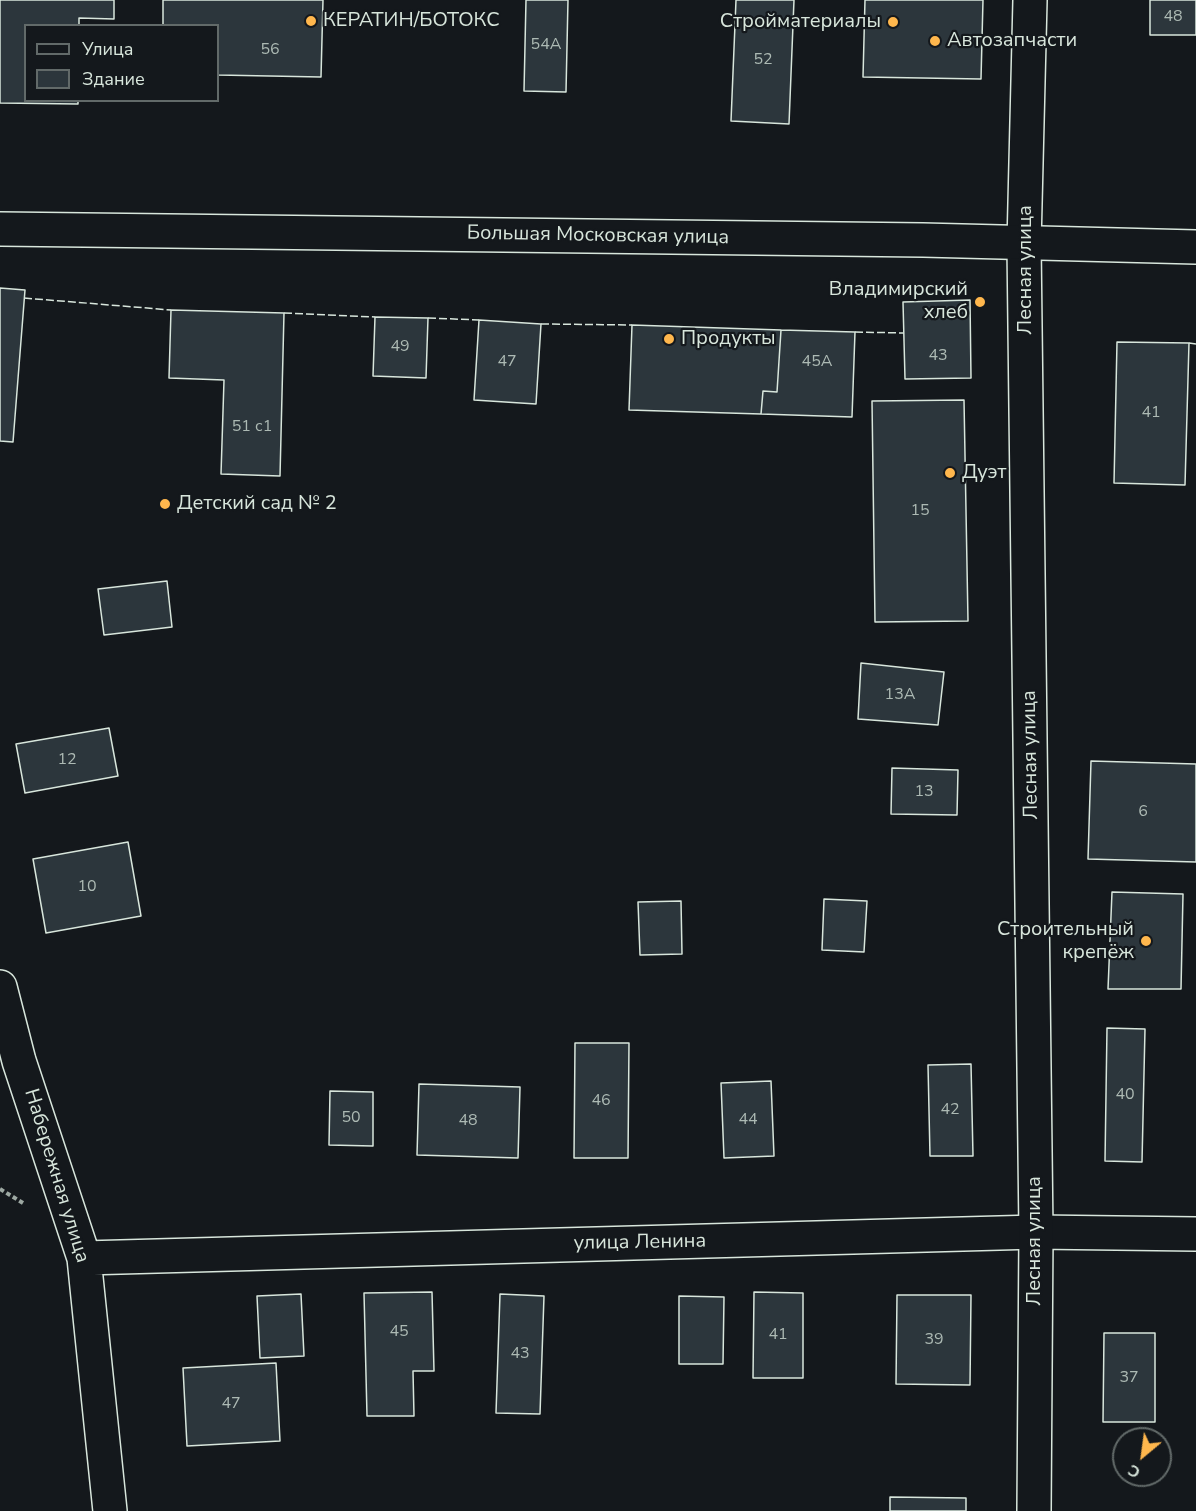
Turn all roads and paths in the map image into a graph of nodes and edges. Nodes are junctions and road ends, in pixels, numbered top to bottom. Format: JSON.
{"nodes":[{"id":1,"x":1030,"y":0,"type":"edge"},
{"id":2,"x":0,"y":229,"type":"edge"},
{"id":3,"x":1024,"y":244,"type":"junction"},
{"id":4,"x":1196,"y":247,"type":"edge"},
{"id":5,"x":0,"y":987,"type":"edge"},
{"id":6,"x":1036,"y":1232,"type":"junction"},
{"id":7,"x":1196,"y":1234,"type":"edge"},
{"id":8,"x":84,"y":1258,"type":"junction"},
{"id":9,"x":110,"y":1511,"type":"edge"},
{"id":10,"x":1034,"y":1511,"type":"edge"}],
"edges":[{"from":1,"to":3,"type":"main road","name":"Лесная улица"},
{"from":2,"to":3,"type":"main road","name":"Большая Московская улица"},
{"from":3,"to":4,"type":"main road","name":"Большая Московская улица"},
{"from":3,"to":6,"type":"main road","name":"Лесная улица"},
{"from":5,"to":8,"type":"main road","name":"Набережная улица"},
{"from":6,"to":7,"type":"main road","name":"улица Ленина"},
{"from":6,"to":8,"type":"main road","name":"улица Ленина"},
{"from":6,"to":10,"type":"main road","name":"Лесная улица"},
{"from":8,"to":9,"type":"main road","name":"Набережная улица"}]}
